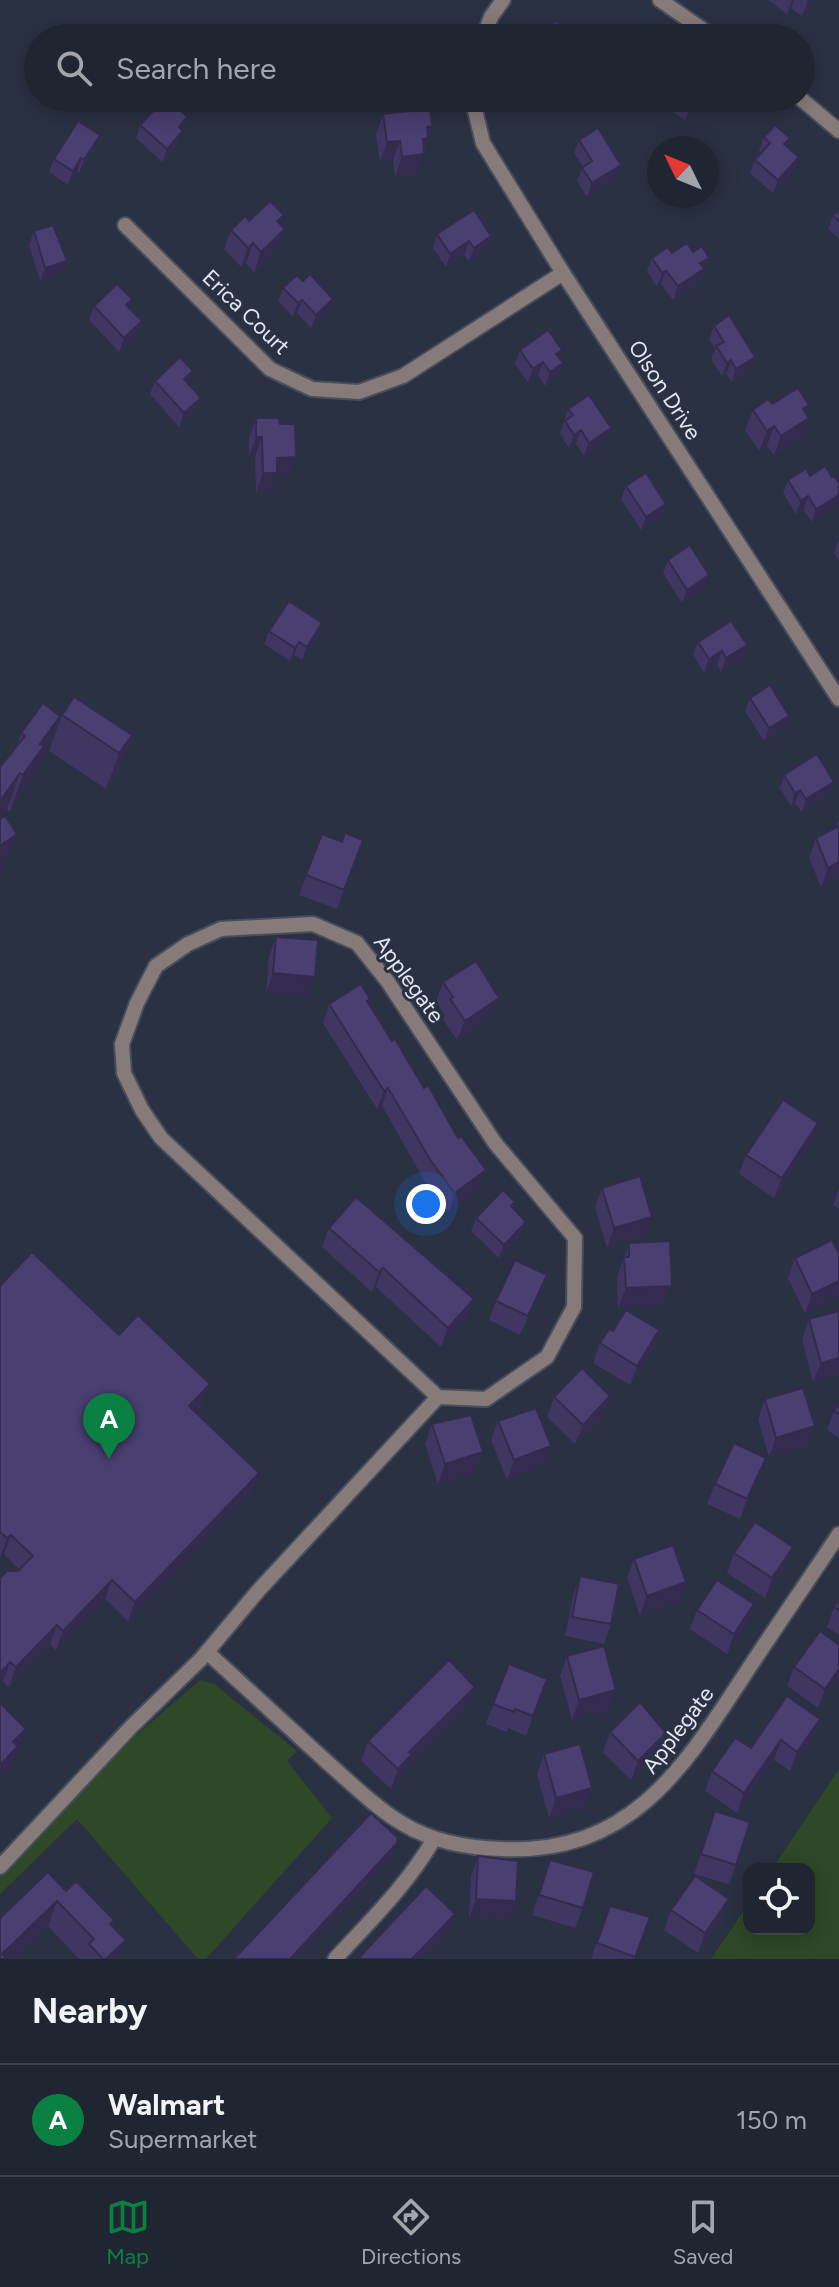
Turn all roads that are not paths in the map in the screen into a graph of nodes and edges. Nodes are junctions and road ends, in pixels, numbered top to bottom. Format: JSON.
{"nodes":[{"id":1,"x":503,"y":0,"type":"edge"},
{"id":2,"x":660,"y":0,"type":"edge"},
{"id":3,"x":488,"y":24,"type":"edge"},
{"id":4,"x":695,"y":24,"type":"edge"},
{"id":5,"x":815,"y":111,"type":"edge"},
{"id":6,"x":475,"y":112,"type":"edge"},
{"id":7,"x":839,"y":131,"type":"edge"},
{"id":8,"x":125,"y":225,"type":"dead end"},
{"id":9,"x":563,"y":273,"type":"junction"},
{"id":10,"x":839,"y":699,"type":"edge"},
{"id":11,"x":438,"y":1397,"type":"junction"},
{"id":12,"x":839,"y":1534,"type":"edge"},
{"id":13,"x":207,"y":1652,"type":"junction"},
{"id":14,"x":434,"y":1839,"type":"junction"},
{"id":15,"x":0,"y":1867,"type":"edge"},
{"id":16,"x":335,"y":1959,"type":"edge"}],
"edges":[{"from":1,"to":3,"type":"street"},
{"from":2,"to":4,"type":"street"},
{"from":5,"to":7,"type":"street"},
{"from":6,"to":9,"type":"street","name":"Olson Drive"},
{"from":8,"to":9,"type":"street","name":"Erica Court"},
{"from":9,"to":10,"type":"street","name":"Olson Drive"},
{"from":11,"to":11,"type":"street","name":"Applegate"},
{"from":11,"to":13,"type":"street"},
{"from":12,"to":14,"type":"street","name":"Applegate"},
{"from":13,"to":14,"type":"street","name":"Applegate"},
{"from":13,"to":15,"type":"street"},
{"from":14,"to":16,"type":"street"}]}
